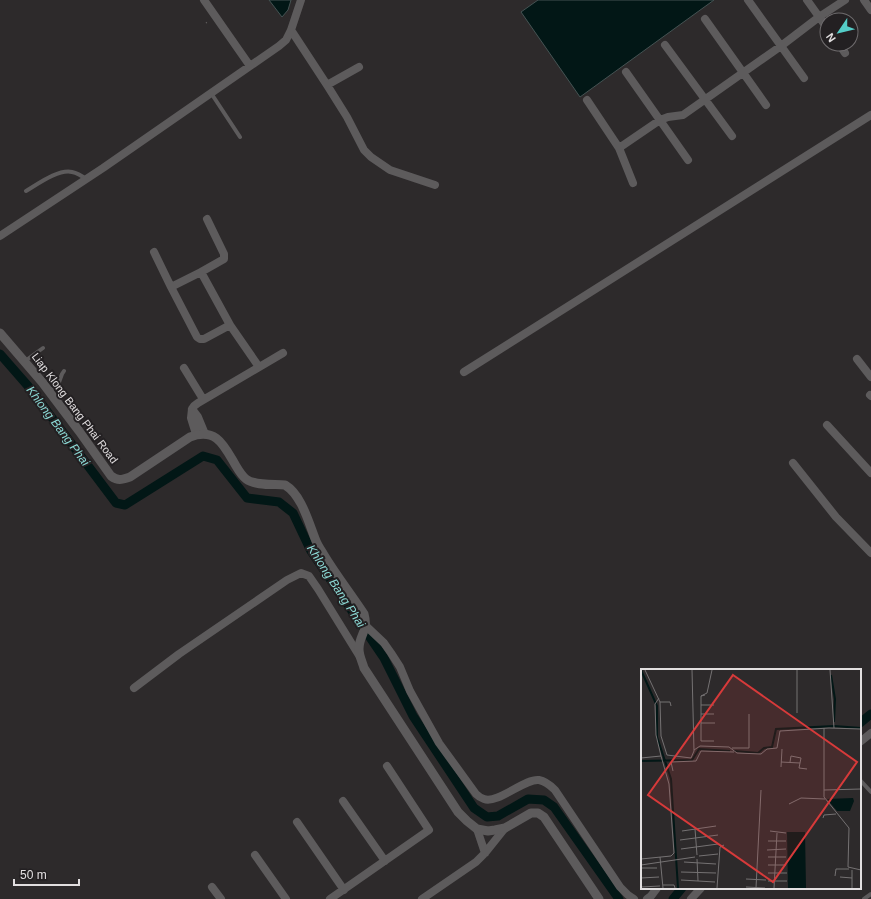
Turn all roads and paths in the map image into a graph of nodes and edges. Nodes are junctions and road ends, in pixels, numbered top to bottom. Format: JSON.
{"nodes":[{"id":1,"x":204,"y":0,"type":"edge"},
{"id":2,"x":301,"y":0,"type":"edge"},
{"id":3,"x":748,"y":0,"type":"edge"},
{"id":4,"x":807,"y":0,"type":"edge"},
{"id":5,"x":845,"y":0,"type":"edge"},
{"id":6,"x":864,"y":0,"type":"edge"},
{"id":7,"x":871,"y":10,"type":"edge"},
{"id":8,"x":827,"y":12,"type":"edge"},
{"id":9,"x":819,"y":17,"type":"joint"},
{"id":10,"x":705,"y":19,"type":"dead end"},
{"id":11,"x":291,"y":30,"type":"junction"},
{"id":12,"x":665,"y":45,"type":"dead end"},
{"id":13,"x":781,"y":46,"type":"junction"},
{"id":14,"x":250,"y":66,"type":"junction"},
{"id":15,"x":358,"y":66,"type":"dead end"},
{"id":16,"x":626,"y":72,"type":"dead end"},
{"id":17,"x":743,"y":73,"type":"junction"},
{"id":18,"x":804,"y":78,"type":"dead end"},
{"id":19,"x":327,"y":85,"type":"junction"},
{"id":20,"x":211,"y":93,"type":"junction"},
{"id":21,"x":587,"y":100,"type":"dead end"},
{"id":22,"x":705,"y":100,"type":"junction"},
{"id":23,"x":766,"y":105,"type":"dead end"},
{"id":24,"x":871,"y":115,"type":"edge"},
{"id":25,"x":660,"y":120,"type":"junction"},
{"id":26,"x":240,"y":136,"type":"dead end"},
{"id":27,"x":732,"y":136,"type":"dead end"},
{"id":28,"x":619,"y":148,"type":"junction"},
{"id":29,"x":688,"y":160,"type":"dead end"},
{"id":30,"x":86,"y":179,"type":"junction"},
{"id":31,"x":633,"y":184,"type":"dead end"},
{"id":32,"x":435,"y":185,"type":"dead end"},
{"id":33,"x":26,"y":191,"type":"dead end"},
{"id":34,"x":207,"y":219,"type":"dead end"},
{"id":35,"x":1,"y":234,"type":"edge"},
{"id":36,"x":154,"y":252,"type":"dead end"},
{"id":37,"x":201,"y":272,"type":"junction"},
{"id":38,"x":171,"y":287,"type":"junction"},
{"id":39,"x":230,"y":325,"type":"junction"},
{"id":40,"x":0,"y":333,"type":"edge"},
{"id":41,"x":43,"y":348,"type":"dead end"},
{"id":42,"x":283,"y":353,"type":"dead end"},
{"id":43,"x":857,"y":359,"type":"dead end"},
{"id":44,"x":25,"y":361,"type":"junction"},
{"id":45,"x":259,"y":367,"type":"junction"},
{"id":46,"x":184,"y":368,"type":"dead end"},
{"id":47,"x":64,"y":371,"type":"dead end"},
{"id":48,"x":464,"y":372,"type":"dead end"},
{"id":49,"x":871,"y":376,"type":"edge"},
{"id":50,"x":49,"y":391,"type":"junction"},
{"id":51,"x":203,"y":399,"type":"junction"},
{"id":52,"x":827,"y":425,"type":"dead end"},
{"id":53,"x":200,"y":434,"type":"junction"},
{"id":54,"x":793,"y":463,"type":"dead end"},
{"id":55,"x":871,"y":472,"type":"edge"},
{"id":56,"x":871,"y":553,"type":"edge"},
{"id":57,"x":366,"y":627,"type":"junction"},
{"id":58,"x":360,"y":657,"type":"junction"},
{"id":59,"x":134,"y":688,"type":"dead end"},
{"id":60,"x":871,"y":733,"type":"edge"},
{"id":61,"x":861,"y":741,"type":"edge"},
{"id":62,"x":387,"y":766,"type":"dead end"},
{"id":63,"x":861,"y":781,"type":"edge"},
{"id":64,"x":871,"y":792,"type":"edge"},
{"id":65,"x":343,"y":801,"type":"dead end"},
{"id":66,"x":297,"y":822,"type":"dead end"},
{"id":67,"x":505,"y":828,"type":"junction"},
{"id":68,"x":477,"y":829,"type":"junction"},
{"id":69,"x":485,"y":853,"type":"junction"},
{"id":70,"x":255,"y":855,"type":"dead end"},
{"id":71,"x":385,"y":861,"type":"junction"},
{"id":72,"x":212,"y":887,"type":"dead end"},
{"id":73,"x":657,"y":889,"type":"edge"},
{"id":74,"x":700,"y":889,"type":"edge"},
{"id":75,"x":344,"y":890,"type":"junction"},
{"id":76,"x":871,"y":894,"type":"edge"},
{"id":77,"x":221,"y":899,"type":"edge"},
{"id":78,"x":286,"y":899,"type":"edge"},
{"id":79,"x":330,"y":899,"type":"edge"},
{"id":80,"x":422,"y":899,"type":"edge"},
{"id":81,"x":599,"y":899,"type":"edge"},
{"id":82,"x":634,"y":899,"type":"edge"},
{"id":83,"x":647,"y":899,"type":"edge"},
{"id":84,"x":691,"y":899,"type":"edge"},
{"id":85,"x":864,"y":899,"type":"edge"}],
"edges":[{"from":1,"to":14,"type":"street"},
{"from":2,"to":11,"type":"street"},
{"from":3,"to":13,"type":"street"},
{"from":4,"to":9,"type":"street"},
{"from":5,"to":8,"type":"street"},
{"from":6,"to":7,"type":"street"},
{"from":9,"to":13,"type":"street"},
{"from":10,"to":17,"type":"street"},
{"from":11,"to":14,"type":"street"},
{"from":11,"to":19,"type":"street"},
{"from":12,"to":22,"type":"street"},
{"from":13,"to":17,"type":"street"},
{"from":13,"to":18,"type":"street"},
{"from":14,"to":20,"type":"street"},
{"from":15,"to":19,"type":"street"},
{"from":16,"to":25,"type":"street"},
{"from":17,"to":22,"type":"street"},
{"from":17,"to":23,"type":"street"},
{"from":19,"to":32,"type":"street"},
{"from":20,"to":26,"type":"lane"},
{"from":20,"to":30,"type":"street"},
{"from":21,"to":28,"type":"street"},
{"from":22,"to":25,"type":"street"},
{"from":22,"to":27,"type":"street"},
{"from":24,"to":48,"type":"street"},
{"from":25,"to":28,"type":"street"},
{"from":25,"to":29,"type":"street"},
{"from":28,"to":31,"type":"street"},
{"from":30,"to":33,"type":"lane"},
{"from":30,"to":35,"type":"street"},
{"from":34,"to":37,"type":"street"},
{"from":36,"to":38,"type":"street"},
{"from":37,"to":38,"type":"street"},
{"from":37,"to":39,"type":"street"},
{"from":38,"to":39,"type":"street"},
{"from":39,"to":45,"type":"street"},
{"from":40,"to":44,"type":"street","name":"Liap Klong Bang Phai Road"},
{"from":41,"to":44,"type":"lane"},
{"from":42,"to":45,"type":"street"},
{"from":43,"to":49,"type":"street"},
{"from":44,"to":50,"type":"street","name":"Liap Klong Bang Phai Road"},
{"from":45,"to":51,"type":"street"},
{"from":46,"to":51,"type":"street"},
{"from":47,"to":50,"type":"lane"},
{"from":50,"to":53,"type":"street","name":"Liap Klong Bang Phai Road"},
{"from":51,"to":53,"type":"street"},
{"from":52,"to":55,"type":"street"},
{"from":53,"to":57,"type":"street"},
{"from":54,"to":56,"type":"street"},
{"from":57,"to":58,"type":"street"},
{"from":57,"to":82,"type":"street"},
{"from":58,"to":59,"type":"street"},
{"from":58,"to":68,"type":"street"},
{"from":60,"to":61,"type":"street"},
{"from":62,"to":71,"type":"street"},
{"from":63,"to":64,"type":"lane"},
{"from":65,"to":71,"type":"street"},
{"from":66,"to":75,"type":"street"},
{"from":67,"to":68,"type":"street"},
{"from":67,"to":69,"type":"street"},
{"from":67,"to":81,"type":"street"},
{"from":68,"to":69,"type":"street"},
{"from":69,"to":80,"type":"street"},
{"from":70,"to":78,"type":"street"},
{"from":71,"to":75,"type":"street"},
{"from":72,"to":77,"type":"street"},
{"from":73,"to":83,"type":"street"},
{"from":74,"to":84,"type":"street"},
{"from":75,"to":79,"type":"street"},
{"from":76,"to":85,"type":"lane"}]}
